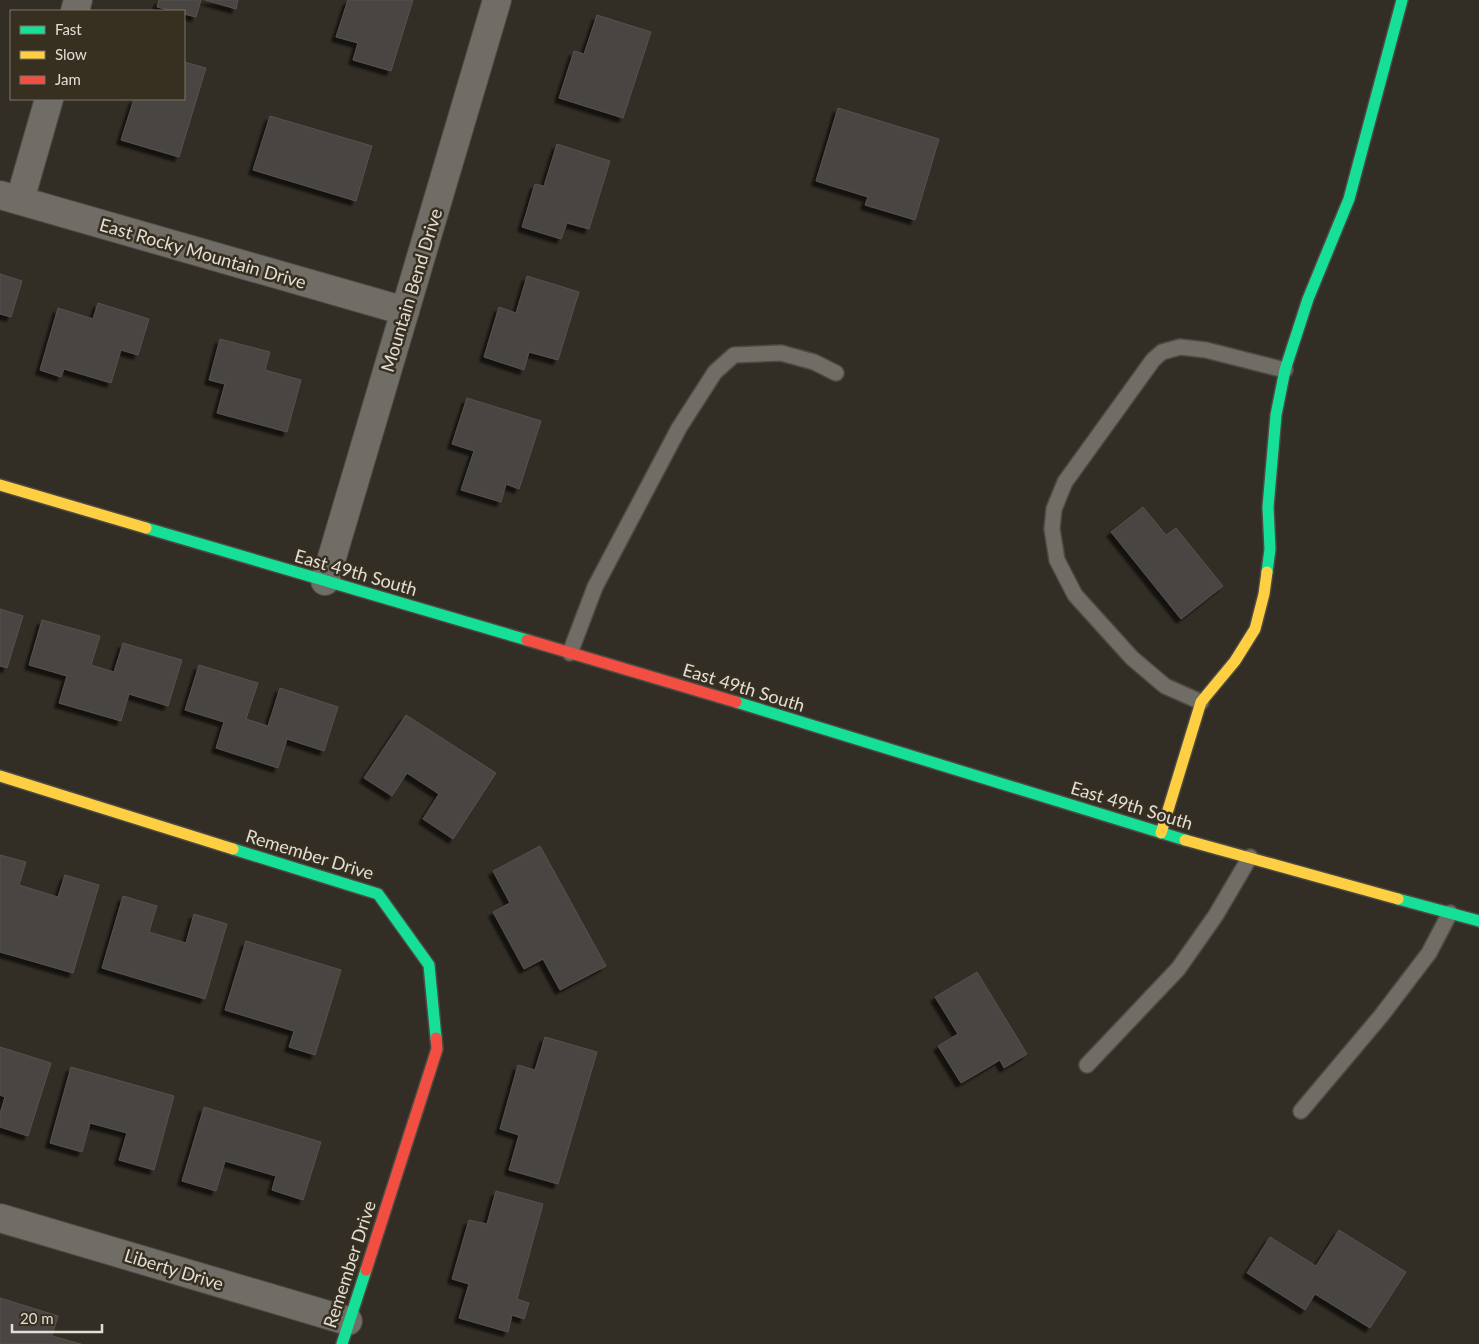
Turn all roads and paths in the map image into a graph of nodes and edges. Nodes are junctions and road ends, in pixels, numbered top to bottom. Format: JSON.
{"nodes":[{"id":1,"x":497,"y":0,"type":"edge"},
{"id":2,"x":1402,"y":0,"type":"edge"},
{"id":3,"x":49,"y":100,"type":"edge"},
{"id":4,"x":10,"y":198,"type":"edge"},
{"id":5,"x":405,"y":311,"type":"junction"},
{"id":6,"x":1285,"y":370,"type":"junction"},
{"id":7,"x":836,"y":373,"type":"dead end"},
{"id":8,"x":0,"y":485,"type":"edge"},
{"id":9,"x":325,"y":581,"type":"junction"},
{"id":10,"x":570,"y":653,"type":"junction"},
{"id":11,"x":1201,"y":702,"type":"junction"},
{"id":12,"x":0,"y":776,"type":"edge"},
{"id":13,"x":1162,"y":832,"type":"junction"},
{"id":14,"x":1250,"y":857,"type":"junction"},
{"id":15,"x":1450,"y":913,"type":"junction"},
{"id":16,"x":1479,"y":921,"type":"edge"},
{"id":17,"x":1087,"y":1065,"type":"dead end"},
{"id":18,"x":1300,"y":1112,"type":"dead end"},
{"id":19,"x":0,"y":1218,"type":"edge"},
{"id":20,"x":345,"y":1333,"type":"edge"}],
"edges":[{"from":1,"to":5,"type":"street","name":"Mountain Bend Drive"},
{"from":2,"to":6,"type":"street"},
{"from":3,"to":4,"type":"street"},
{"from":4,"to":5,"type":"street","name":"East Rocky Mountain Drive"},
{"from":5,"to":9,"type":"street","name":"Mountain Bend Drive"},
{"from":6,"to":11,"type":"street"},
{"from":6,"to":11,"type":"lane"},
{"from":7,"to":10,"type":"lane"},
{"from":8,"to":9,"type":"street","name":"East 49th South"},
{"from":9,"to":10,"type":"street","name":"East 49th South"},
{"from":10,"to":13,"type":"street","name":"East 49th South"},
{"from":11,"to":13,"type":"street"},
{"from":12,"to":20,"type":"street","name":"Remember Drive"},
{"from":13,"to":14,"type":"street","name":"East 49th South"},
{"from":14,"to":15,"type":"street","name":"East 49th South"},
{"from":14,"to":17,"type":"lane"},
{"from":15,"to":16,"type":"street","name":"East 49th South"},
{"from":15,"to":18,"type":"lane"},
{"from":19,"to":20,"type":"street","name":"Liberty Drive"}]}
